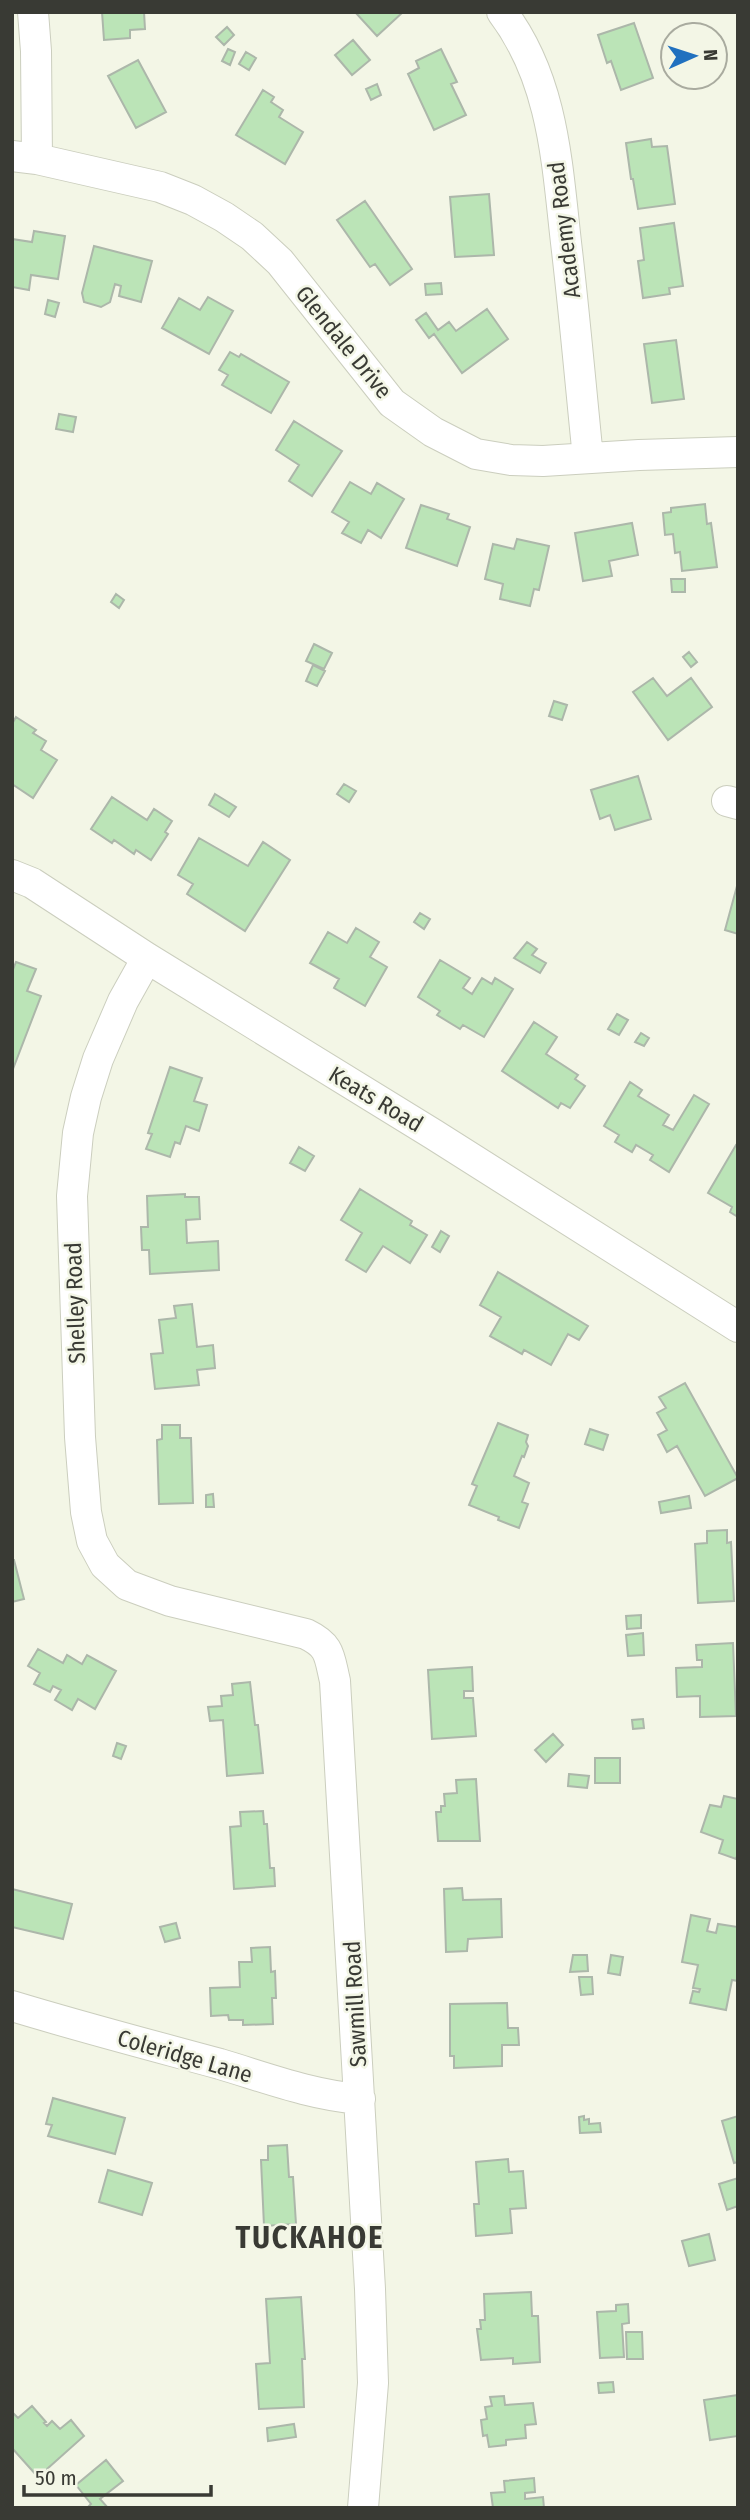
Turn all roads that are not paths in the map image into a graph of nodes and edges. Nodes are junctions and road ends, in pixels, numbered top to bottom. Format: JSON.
{"nodes":[{"id":1,"x":33,"y":12,"type":"edge"},
{"id":2,"x":502,"y":12,"type":"edge"},
{"id":3,"x":24,"y":157,"type":"edge"},
{"id":4,"x":738,"y":452,"type":"edge"},
{"id":5,"x":588,"y":458,"type":"junction"},
{"id":6,"x":12,"y":875,"type":"edge"},
{"id":7,"x":147,"y":958,"type":"junction"},
{"id":8,"x":738,"y":1327,"type":"edge"},
{"id":9,"x":188,"y":1606,"type":"joint"},
{"id":10,"x":12,"y":2006,"type":"edge"},
{"id":11,"x":360,"y":2099,"type":"junction"},
{"id":12,"x":363,"y":2508,"type":"edge"}],
"edges":[{"from":1,"to":3,"type":"street"},
{"from":2,"to":5,"type":"street","name":"Academy Road"},
{"from":3,"to":5,"type":"street","name":"Glendale Drive"},
{"from":4,"to":5,"type":"street","name":"Glendale Drive"},
{"from":6,"to":7,"type":"street","name":"Keats Road"},
{"from":7,"to":8,"type":"street","name":"Keats Road"},
{"from":7,"to":9,"type":"street","name":"Shelley Road"},
{"from":9,"to":11,"type":"street","name":"Sawmill Road"},
{"from":10,"to":11,"type":"street","name":"Coleridge Lane"},
{"from":11,"to":12,"type":"street","name":"Sawmill Road"}]}
